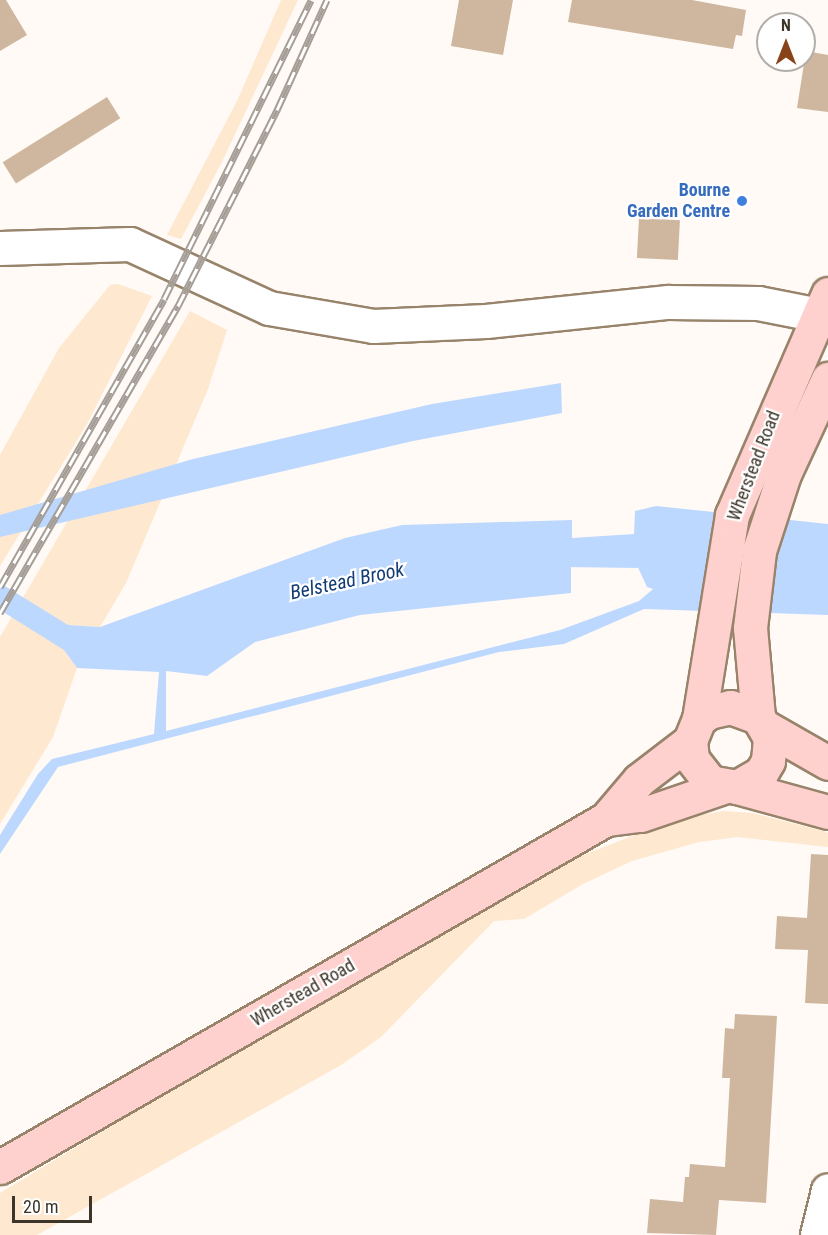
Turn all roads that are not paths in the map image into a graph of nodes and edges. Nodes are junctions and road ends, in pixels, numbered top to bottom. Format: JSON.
{"nodes":[{"id":1,"x":0,"y":248,"type":"edge"},
{"id":2,"x":823,"y":304,"type":"edge"},
{"id":3,"x":828,"y":379,"type":"edge"},
{"id":4,"x":762,"y":723,"type":"junction"},
{"id":5,"x":695,"y":730,"type":"junction"},
{"id":6,"x":828,"y":763,"type":"edge"},
{"id":7,"x":730,"y":787,"type":"junction"},
{"id":8,"x":828,"y":812,"type":"edge"},
{"id":9,"x":606,"y":819,"type":"junction"},
{"id":10,"x":0,"y":1167,"type":"edge"},
{"id":11,"x":828,"y":1190,"type":"edge"},
{"id":12,"x":817,"y":1235,"type":"edge"}],
"edges":[{"from":1,"to":2,"type":"street"},
{"from":2,"to":5,"type":"main road","name":"Wherstead Road"},
{"from":3,"to":4,"type":"main road","name":"Wherstead Road"},
{"from":4,"to":5,"type":"main road"},
{"from":4,"to":6,"type":"main road"},
{"from":4,"to":7,"type":"main road","name":"Wherstead Road"},
{"from":5,"to":7,"type":"main road","name":"Wherstead Road"},
{"from":5,"to":9,"type":"main road"},
{"from":7,"to":8,"type":"main road"},
{"from":7,"to":9,"type":"main road"},
{"from":9,"to":10,"type":"main road","name":"Wherstead Road"},
{"from":11,"to":12,"type":"street"}]}
